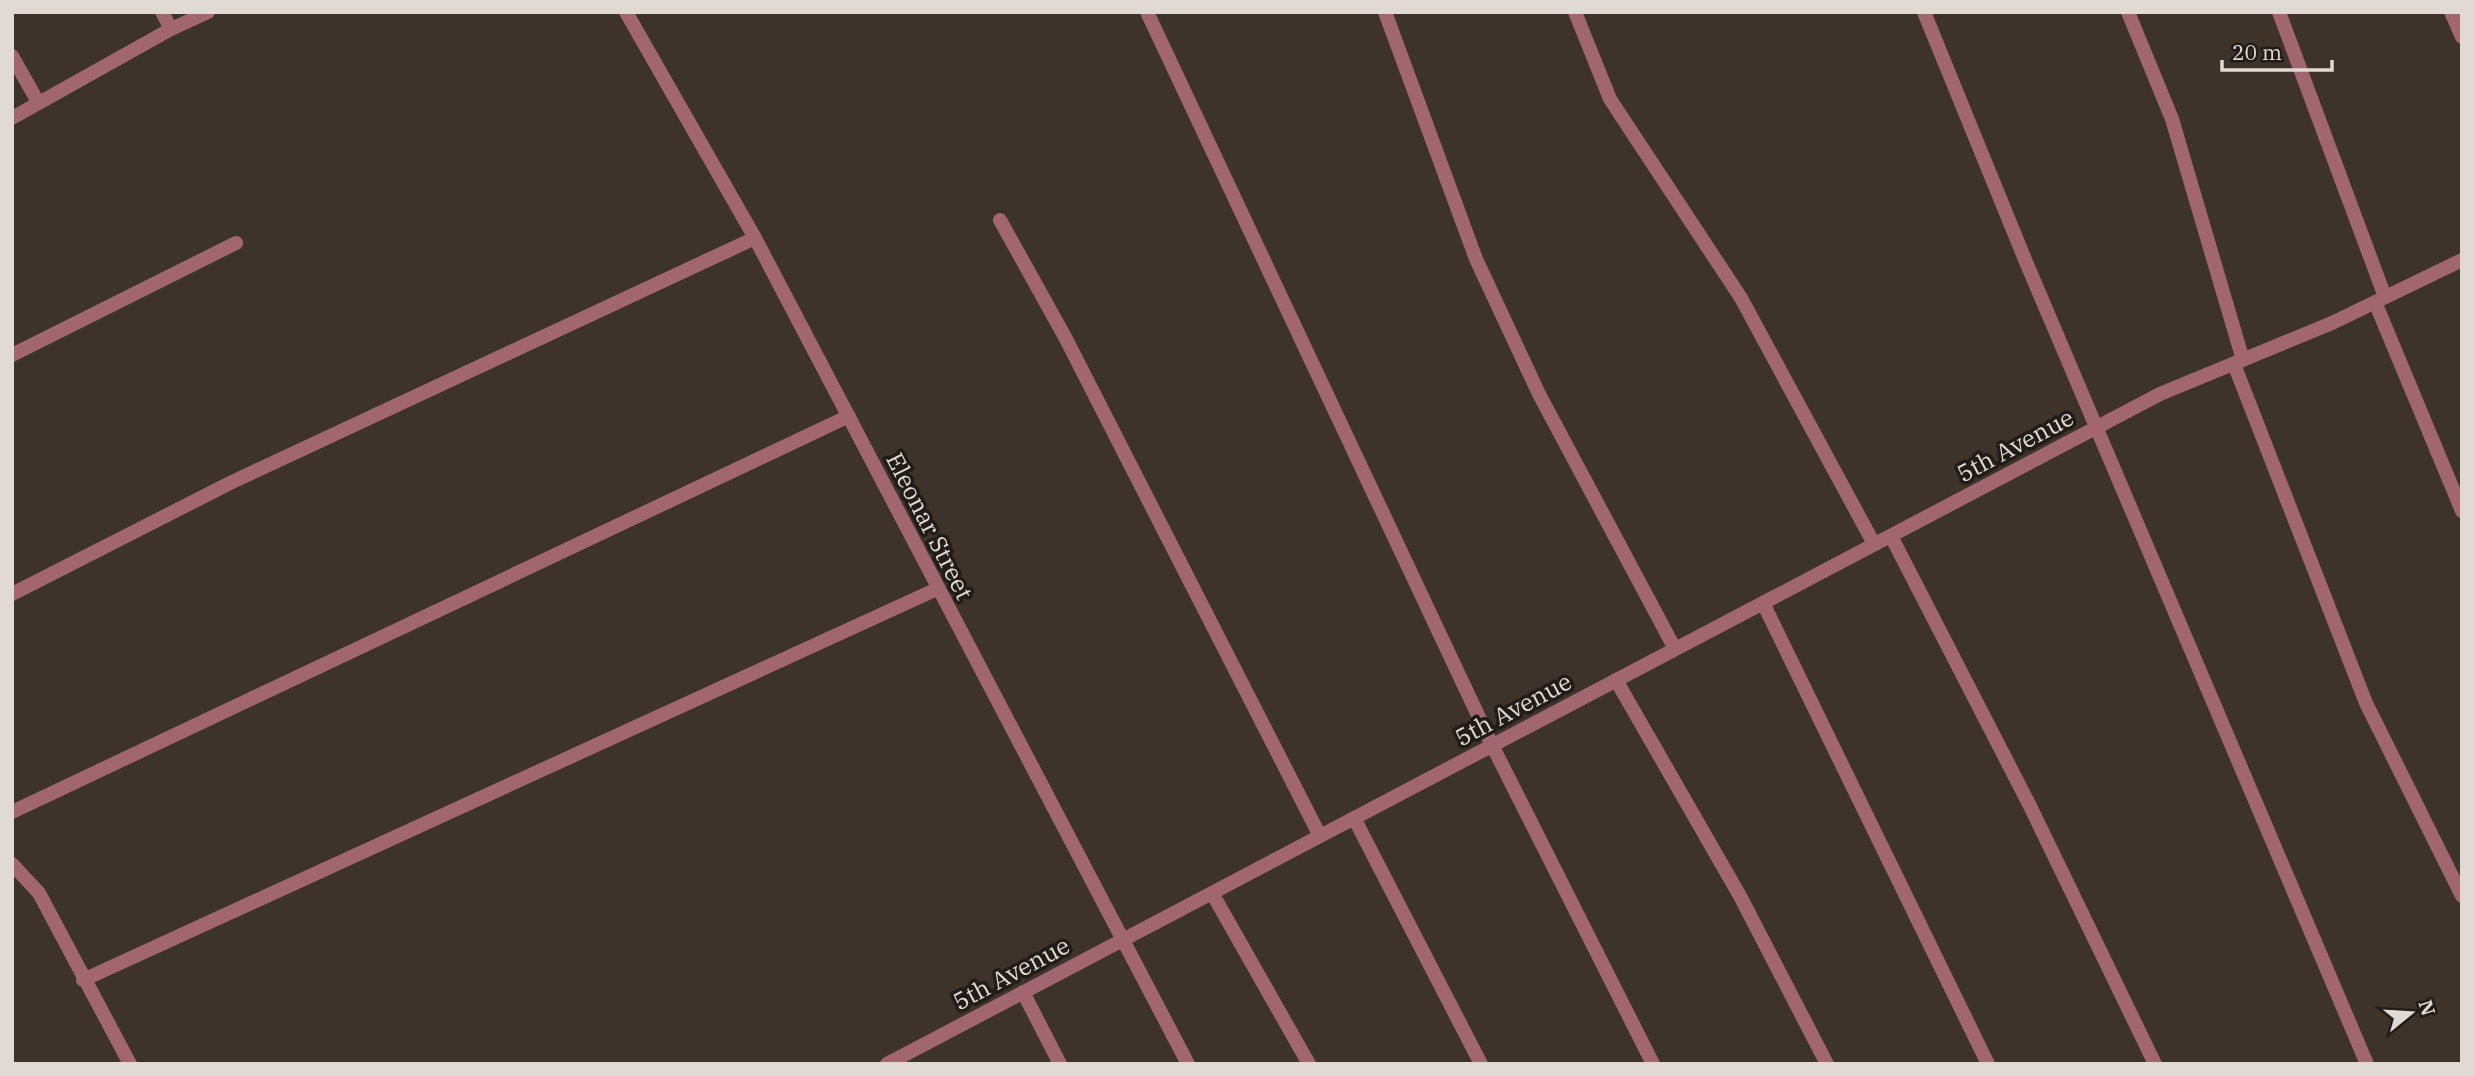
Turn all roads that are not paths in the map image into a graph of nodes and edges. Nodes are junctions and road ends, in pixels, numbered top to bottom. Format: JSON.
{"nodes":[{"id":1,"x":162,"y":12,"type":"edge"},
{"id":2,"x":208,"y":12,"type":"edge"},
{"id":3,"x":626,"y":12,"type":"edge"},
{"id":4,"x":1147,"y":12,"type":"edge"},
{"id":5,"x":1385,"y":12,"type":"edge"},
{"id":6,"x":1575,"y":12,"type":"edge"},
{"id":7,"x":1924,"y":12,"type":"edge"},
{"id":8,"x":2128,"y":12,"type":"edge"},
{"id":9,"x":2279,"y":12,"type":"edge"},
{"id":10,"x":2451,"y":12,"type":"edge"},
{"id":11,"x":171,"y":29,"type":"junction"},
{"id":12,"x":2462,"y":37,"type":"edge"},
{"id":13,"x":12,"y":56,"type":"edge"},
{"id":14,"x":38,"y":102,"type":"junction"},
{"id":15,"x":12,"y":118,"type":"edge"},
{"id":16,"x":1000,"y":220,"type":"dead end"},
{"id":17,"x":755,"y":238,"type":"junction"},
{"id":18,"x":236,"y":243,"type":"dead end"},
{"id":19,"x":2462,"y":260,"type":"edge"},
{"id":20,"x":2380,"y":299,"type":"junction"},
{"id":21,"x":12,"y":355,"type":"edge"},
{"id":22,"x":2239,"y":362,"type":"junction"},
{"id":23,"x":849,"y":416,"type":"junction"},
{"id":24,"x":2097,"y":428,"type":"junction"},
{"id":25,"x":2462,"y":511,"type":"edge"},
{"id":26,"x":1891,"y":536,"type":"junction"},
{"id":27,"x":1874,"y":544,"type":"junction"},
{"id":28,"x":937,"y":589,"type":"junction"},
{"id":29,"x":12,"y":594,"type":"edge"},
{"id":30,"x":1762,"y":603,"type":"junction"},
{"id":31,"x":1675,"y":649,"type":"junction"},
{"id":32,"x":1616,"y":680,"type":"junction"},
{"id":33,"x":1492,"y":745,"type":"junction"},
{"id":34,"x":12,"y":812,"type":"edge"},
{"id":35,"x":1354,"y":818,"type":"junction"},
{"id":36,"x":1321,"y":836,"type":"junction"},
{"id":37,"x":12,"y":863,"type":"edge"},
{"id":38,"x":1212,"y":893,"type":"junction"},
{"id":39,"x":2462,"y":896,"type":"edge"},
{"id":40,"x":1122,"y":940,"type":"junction"},
{"id":41,"x":82,"y":980,"type":"junction"},
{"id":42,"x":1023,"y":992,"type":"junction"},
{"id":43,"x":130,"y":1064,"type":"edge"},
{"id":44,"x":887,"y":1064,"type":"edge"},
{"id":45,"x":1060,"y":1064,"type":"edge"},
{"id":46,"x":1188,"y":1064,"type":"edge"},
{"id":47,"x":1309,"y":1064,"type":"edge"},
{"id":48,"x":1481,"y":1064,"type":"edge"},
{"id":49,"x":1653,"y":1064,"type":"edge"},
{"id":50,"x":1827,"y":1064,"type":"edge"},
{"id":51,"x":1989,"y":1064,"type":"edge"},
{"id":52,"x":2155,"y":1064,"type":"edge"},
{"id":53,"x":2367,"y":1064,"type":"edge"}],
"edges":[{"from":1,"to":11,"type":"street"},
{"from":2,"to":11,"type":"street"},
{"from":3,"to":17,"type":"street","name":"Eleonar Street"},
{"from":4,"to":33,"type":"street"},
{"from":5,"to":31,"type":"street"},
{"from":6,"to":27,"type":"street"},
{"from":7,"to":24,"type":"street"},
{"from":8,"to":22,"type":"street"},
{"from":9,"to":20,"type":"street"},
{"from":10,"to":12,"type":"street"},
{"from":11,"to":14,"type":"street"},
{"from":13,"to":14,"type":"street"},
{"from":14,"to":15,"type":"street"},
{"from":16,"to":36,"type":"street"},
{"from":17,"to":23,"type":"street","name":"Eleonar Street"},
{"from":17,"to":29,"type":"street"},
{"from":18,"to":21,"type":"street"},
{"from":19,"to":20,"type":"street","name":"5th Avenue"},
{"from":20,"to":22,"type":"street","name":"5th Avenue"},
{"from":20,"to":25,"type":"street"},
{"from":22,"to":24,"type":"street","name":"5th Avenue"},
{"from":22,"to":39,"type":"street"},
{"from":23,"to":28,"type":"street","name":"Eleonar Street"},
{"from":23,"to":34,"type":"street"},
{"from":24,"to":26,"type":"street","name":"5th Avenue"},
{"from":24,"to":53,"type":"street"},
{"from":26,"to":27,"type":"street","name":"5th Avenue"},
{"from":26,"to":52,"type":"street"},
{"from":27,"to":30,"type":"street","name":"5th Avenue"},
{"from":28,"to":40,"type":"street","name":"Eleonar Street"},
{"from":28,"to":41,"type":"street"},
{"from":30,"to":31,"type":"street","name":"5th Avenue"},
{"from":30,"to":51,"type":"street"},
{"from":31,"to":32,"type":"street","name":"5th Avenue"},
{"from":32,"to":33,"type":"street","name":"5th Avenue"},
{"from":32,"to":50,"type":"street"},
{"from":33,"to":35,"type":"street","name":"5th Avenue"},
{"from":33,"to":49,"type":"street"},
{"from":35,"to":36,"type":"street","name":"5th Avenue"},
{"from":35,"to":48,"type":"street"},
{"from":36,"to":38,"type":"street","name":"5th Avenue"},
{"from":37,"to":41,"type":"street"},
{"from":38,"to":40,"type":"street","name":"5th Avenue"},
{"from":38,"to":47,"type":"street"},
{"from":40,"to":42,"type":"street","name":"5th Avenue"},
{"from":40,"to":46,"type":"street","name":"Eleonar Street"},
{"from":41,"to":43,"type":"street"},
{"from":42,"to":44,"type":"street","name":"5th Avenue"},
{"from":42,"to":45,"type":"street"}]}
